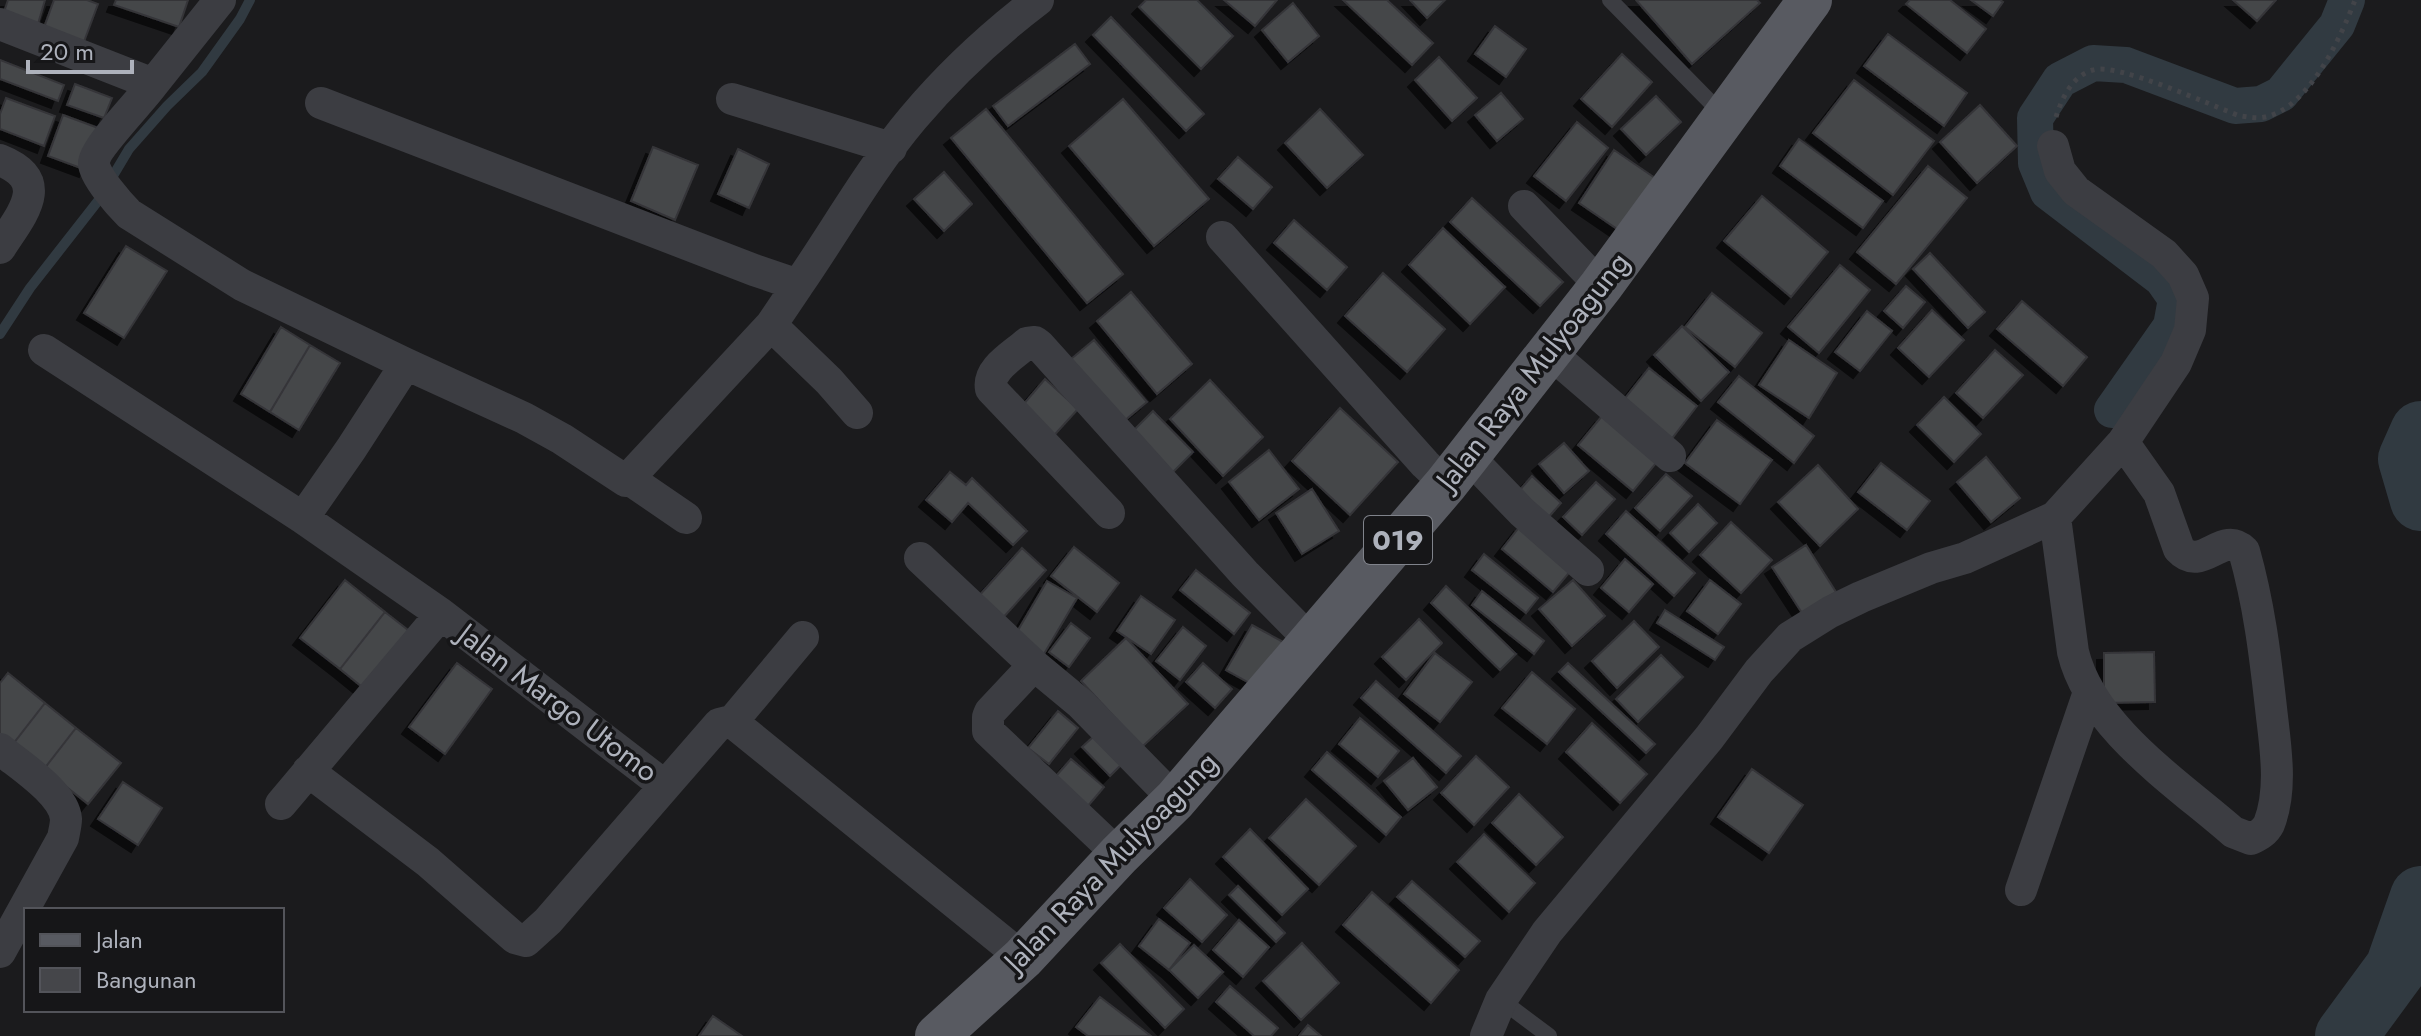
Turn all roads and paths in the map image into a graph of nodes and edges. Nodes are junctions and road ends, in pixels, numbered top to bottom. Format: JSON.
{"nodes":[{"id":1,"x":220,"y":0,"type":"edge"},
{"id":2,"x":1038,"y":0,"type":"edge"},
{"id":3,"x":1610,"y":0,"type":"edge"},
{"id":4,"x":1810,"y":0,"type":"edge"},
{"id":5,"x":2355,"y":0,"type":"edge"},
{"id":6,"x":0,"y":24,"type":"edge"},
{"id":7,"x":153,"y":84,"type":"junction"},
{"id":8,"x":732,"y":99,"type":"dead end"},
{"id":9,"x":321,"y":103,"type":"dead end"},
{"id":10,"x":1725,"y":117,"type":"junction"},
{"id":11,"x":2053,"y":146,"type":"joint"},
{"id":12,"x":891,"y":148,"type":"junction"},
{"id":13,"x":0,"y":160,"type":"edge"},
{"id":14,"x":1524,"y":206,"type":"dead end"},
{"id":15,"x":1222,"y":237,"type":"dead end"},
{"id":16,"x":0,"y":248,"type":"edge"},
{"id":17,"x":798,"y":285,"type":"junction"},
{"id":18,"x":1601,"y":286,"type":"junction"},
{"id":19,"x":771,"y":325,"type":"junction"},
{"id":20,"x":44,"y":350,"type":"dead end"},
{"id":21,"x":1549,"y":352,"type":"junction"},
{"id":22,"x":406,"y":364,"type":"junction"},
{"id":23,"x":857,"y":413,"type":"dead end"},
{"id":24,"x":2123,"y":442,"type":"junction"},
{"id":25,"x":1670,"y":456,"type":"dead end"},
{"id":26,"x":1457,"y":470,"type":"junction"},
{"id":27,"x":629,"y":479,"type":"junction"},
{"id":28,"x":1109,"y":513,"type":"dead end"},
{"id":29,"x":2055,"y":517,"type":"junction"},
{"id":30,"x":303,"y":518,"type":"junction"},
{"id":31,"x":686,"y":518,"type":"dead end"},
{"id":32,"x":920,"y":558,"type":"dead end"},
{"id":33,"x":1588,"y":570,"type":"dead end"},
{"id":34,"x":441,"y":614,"type":"junction"},
{"id":35,"x":803,"y":637,"type":"dead end"},
{"id":36,"x":1311,"y":641,"type":"junction"},
{"id":37,"x":1034,"y":665,"type":"junction"},
{"id":38,"x":2089,"y":692,"type":"junction"},
{"id":39,"x":731,"y":723,"type":"junction"},
{"id":40,"x":0,"y":749,"type":"edge"},
{"id":41,"x":308,"y":771,"type":"junction"},
{"id":42,"x":665,"y":786,"type":"junction"},
{"id":43,"x":1175,"y":800,"type":"junction"},
{"id":44,"x":281,"y":804,"type":"dead end"},
{"id":45,"x":1119,"y":855,"type":"junction"},
{"id":46,"x":2021,"y":890,"type":"dead end"},
{"id":47,"x":24,"y":908,"type":"edge"},
{"id":48,"x":24,"y":909,"type":"edge"},
{"id":49,"x":0,"y":952,"type":"edge"},
{"id":50,"x":1023,"y":958,"type":"junction"},
{"id":51,"x":1501,"y":1000,"type":"junction"},
{"id":52,"x":937,"y":1036,"type":"edge"},
{"id":53,"x":1486,"y":1036,"type":"edge"},
{"id":54,"x":1549,"y":1036,"type":"edge"}],
"edges":[{"from":1,"to":7,"type":"street"},
{"from":2,"to":12,"type":"street"},
{"from":3,"to":10,"type":"lane"},
{"from":4,"to":10,"type":"main road","name":"Jalan Raya Mulyoagung","number":"019"},
{"from":5,"to":11,"type":"path"},
{"from":6,"to":7,"type":"street"},
{"from":7,"to":22,"type":"street"},
{"from":8,"to":12,"type":"street"},
{"from":9,"to":17,"type":"street"},
{"from":10,"to":18,"type":"main road","name":"Jalan Raya Mulyoagung","number":"019"},
{"from":11,"to":24,"type":"street"},
{"from":12,"to":17,"type":"street"},
{"from":13,"to":16,"type":"street"},
{"from":14,"to":18,"type":"street"},
{"from":15,"to":26,"type":"street"},
{"from":17,"to":19,"type":"street"},
{"from":18,"to":21,"type":"main road","name":"Jalan Raya Mulyoagung","number":"019"},
{"from":19,"to":23,"type":"street"},
{"from":19,"to":27,"type":"street"},
{"from":20,"to":30,"type":"street","name":"Jalan Margo Utomo"},
{"from":21,"to":25,"type":"street"},
{"from":21,"to":26,"type":"main road","name":"Jalan Raya Mulyoagung","number":"019"},
{"from":22,"to":27,"type":"street"},
{"from":22,"to":30,"type":"street"},
{"from":24,"to":29,"type":"street"},
{"from":24,"to":38,"type":"street"},
{"from":26,"to":33,"type":"street"},
{"from":26,"to":36,"type":"main road","name":"Jalan Raya Mulyoagung","number":"019"},
{"from":27,"to":31,"type":"street"},
{"from":28,"to":36,"type":"street"},
{"from":29,"to":38,"type":"street"},
{"from":29,"to":51,"type":"street"},
{"from":30,"to":34,"type":"street","name":"Jalan Margo Utomo"},
{"from":32,"to":37,"type":"street"},
{"from":34,"to":41,"type":"street"},
{"from":34,"to":42,"type":"street","name":"Jalan Margo Utomo"},
{"from":35,"to":39,"type":"street","name":"Jalan Margo Utomo"},
{"from":36,"to":43,"type":"main road","name":"Jalan Raya Mulyoagung","number":"019"},
{"from":37,"to":43,"type":"street"},
{"from":37,"to":45,"type":"street"},
{"from":38,"to":46,"type":"street"},
{"from":39,"to":42,"type":"street","name":"Jalan Margo Utomo"},
{"from":39,"to":50,"type":"street"},
{"from":40,"to":47,"type":"street"},
{"from":41,"to":42,"type":"street"},
{"from":41,"to":44,"type":"street"},
{"from":43,"to":45,"type":"main road","name":"Jalan Raya Mulyoagung","number":"019"},
{"from":45,"to":50,"type":"main road","name":"Jalan Raya Mulyoagung","number":"019"},
{"from":48,"to":49,"type":"street"},
{"from":50,"to":52,"type":"main road","name":"Jalan Raya Mulyoagung","number":"019"},
{"from":51,"to":53,"type":"street"},
{"from":51,"to":54,"type":"lane"}]}
